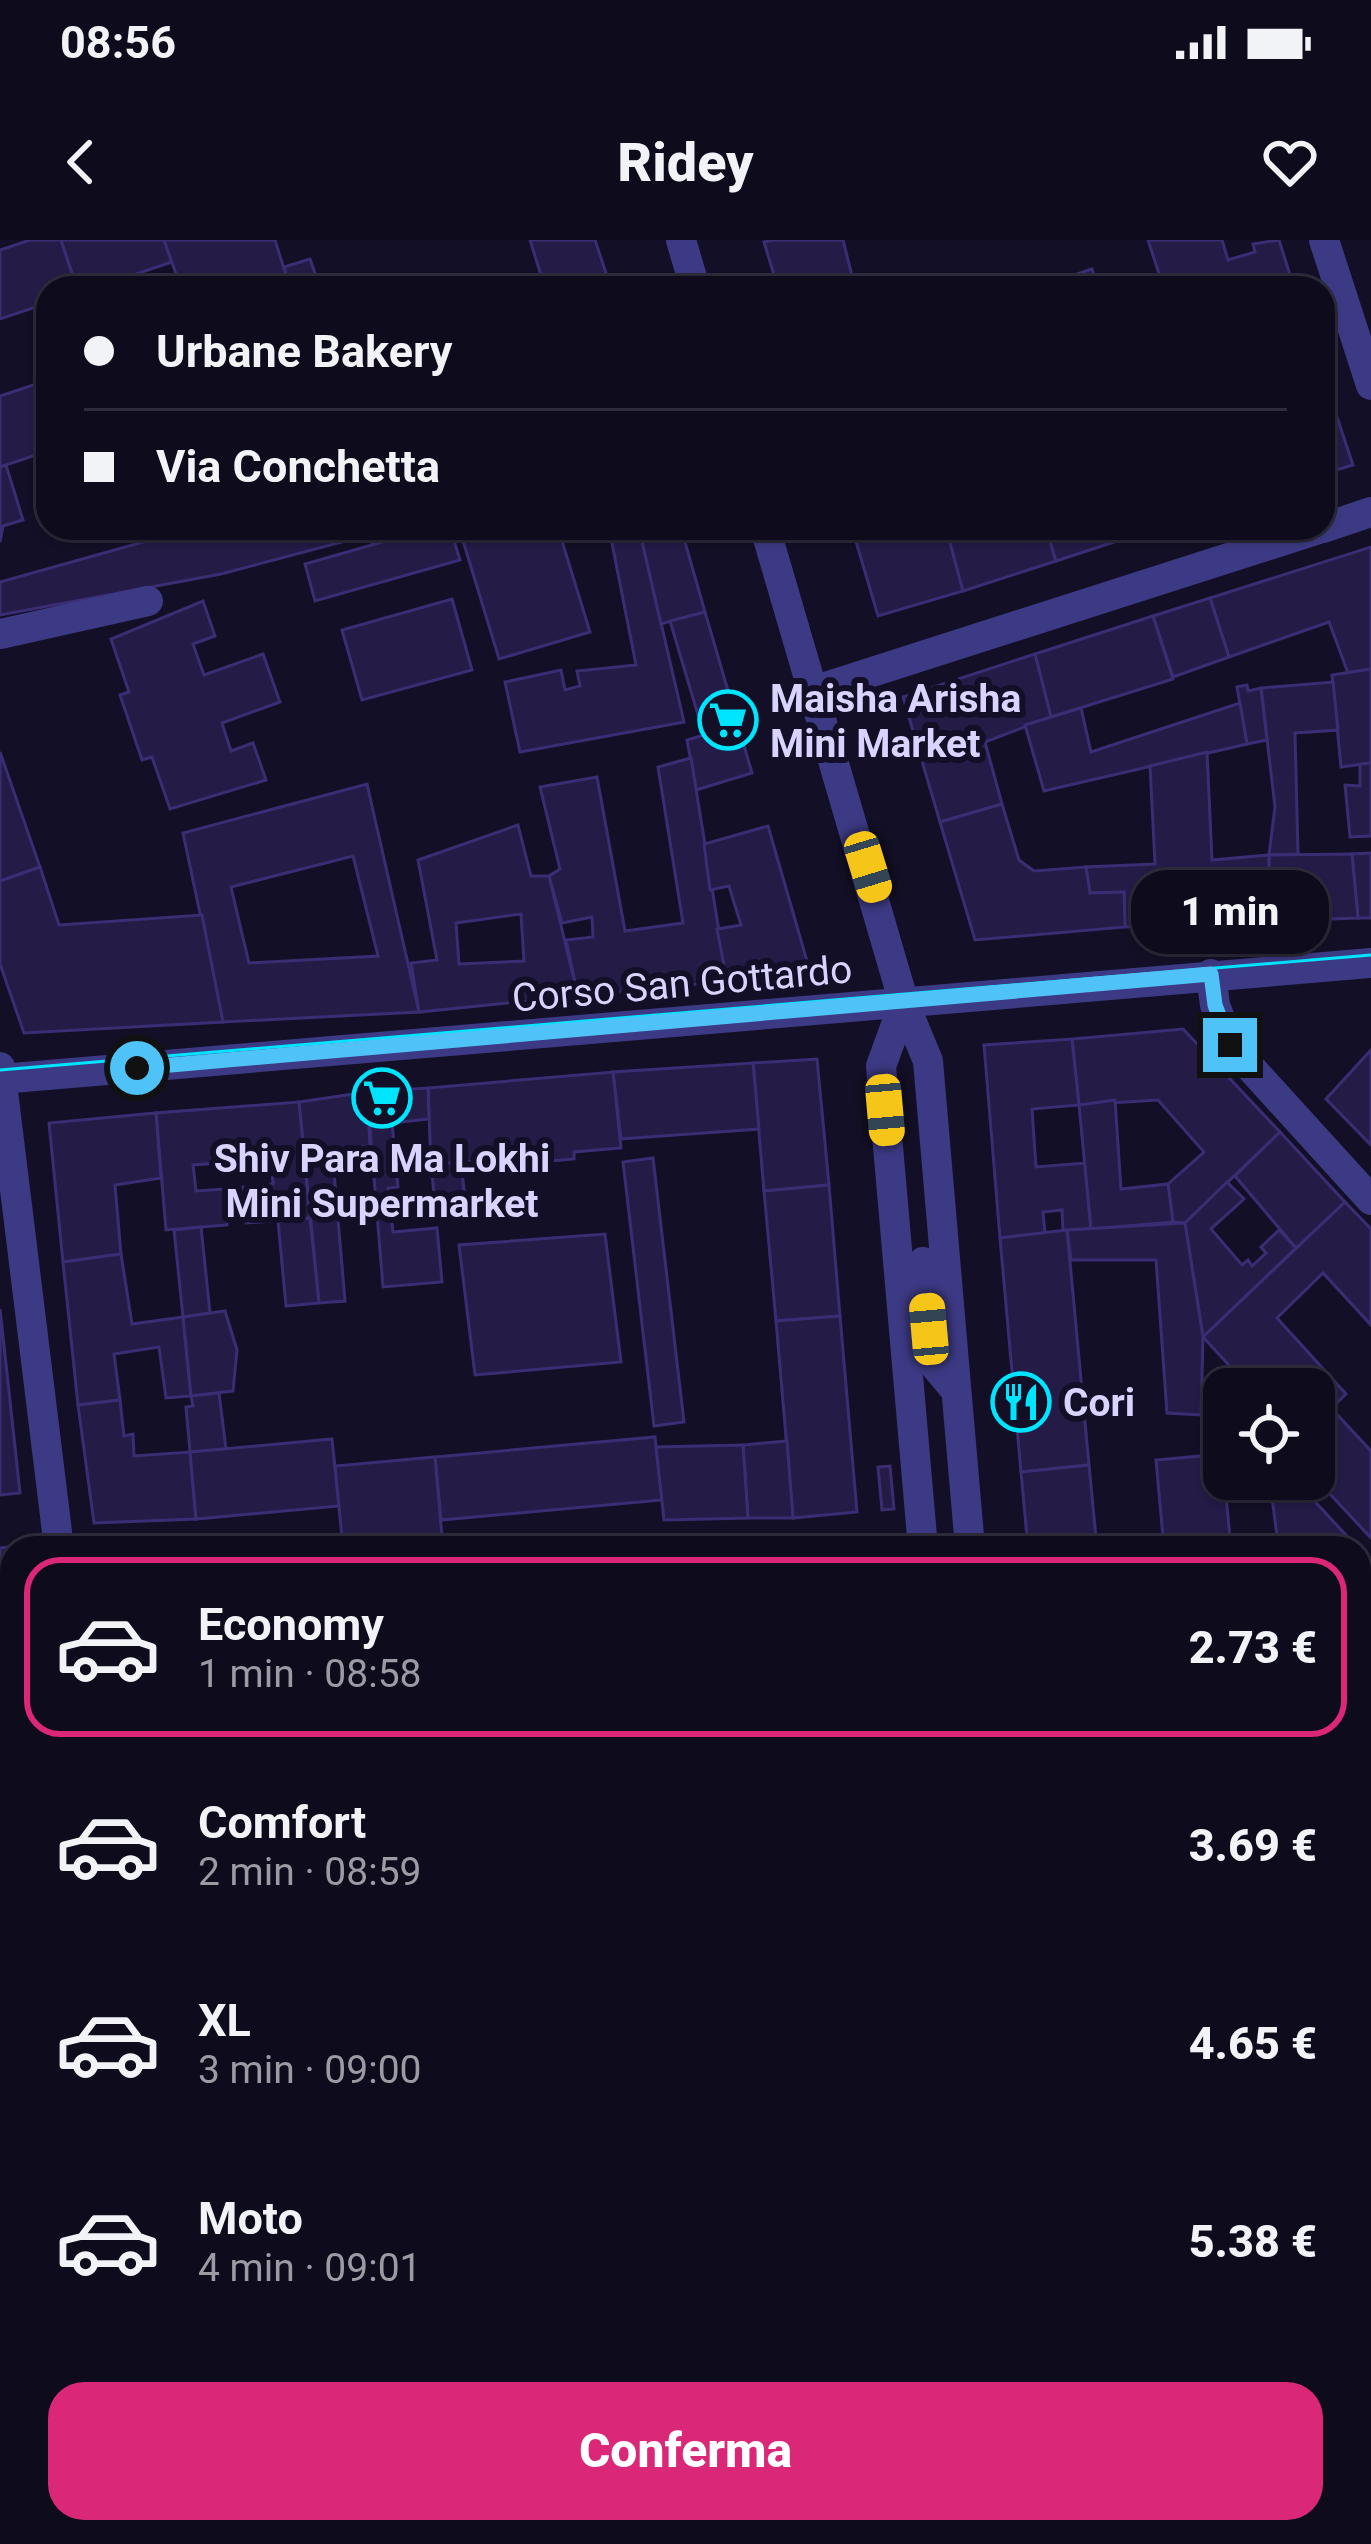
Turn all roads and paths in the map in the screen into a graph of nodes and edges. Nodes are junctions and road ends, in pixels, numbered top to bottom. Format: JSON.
{"nodes":[{"id":1,"x":681,"y":240,"type":"edge"},
{"id":2,"x":1324,"y":240,"type":"edge"},
{"id":3,"x":692,"y":276,"type":"edge"},
{"id":4,"x":1371,"y":385,"type":"edge"},
{"id":5,"x":1371,"y":512,"type":"edge"},
{"id":6,"x":1335,"y":524,"type":"edge"},
{"id":7,"x":768,"y":540,"type":"edge"},
{"id":8,"x":1285,"y":540,"type":"edge"},
{"id":9,"x":148,"y":602,"type":"dead end"},
{"id":10,"x":0,"y":634,"type":"edge"},
{"id":11,"x":816,"y":690,"type":"junction"},
{"id":12,"x":1371,"y":964,"type":"edge"},
{"id":13,"x":1211,"y":974,"type":"junction"},
{"id":14,"x":904,"y":1003,"type":"junction"},
{"id":15,"x":2,"y":1075,"type":"edge"},
{"id":16,"x":940,"y":1197,"type":"junction"},
{"id":17,"x":892,"y":1200,"type":"junction"},
{"id":18,"x":1371,"y":1200,"type":"edge"},
{"id":19,"x":923,"y":1262,"type":"dead end"},
{"id":20,"x":956,"y":1390,"type":"junction"},
{"id":21,"x":58,"y":1536,"type":"edge"},
{"id":22,"x":922,"y":1536,"type":"edge"},
{"id":23,"x":969,"y":1536,"type":"edge"}],
"edges":[{"from":1,"to":3,"type":"street"},
{"from":2,"to":4,"type":"street"},
{"from":5,"to":6,"type":"street"},
{"from":7,"to":11,"type":"street"},
{"from":8,"to":11,"type":"street"},
{"from":9,"to":10,"type":"street"},
{"from":11,"to":14,"type":"street"},
{"from":12,"to":13,"type":"street","name":"Corso San Gottardo"},
{"from":13,"to":14,"type":"street","name":"Corso San Gottardo"},
{"from":13,"to":18,"type":"street"},
{"from":14,"to":15,"type":"street","name":"Corso San Gottardo"},
{"from":14,"to":16,"type":"street"},
{"from":14,"to":17,"type":"street"},
{"from":15,"to":21,"type":"street"},
{"from":16,"to":17,"type":"street"},
{"from":16,"to":20,"type":"street"},
{"from":17,"to":22,"type":"street"},
{"from":19,"to":20,"type":"street"},
{"from":20,"to":23,"type":"street"}]}
